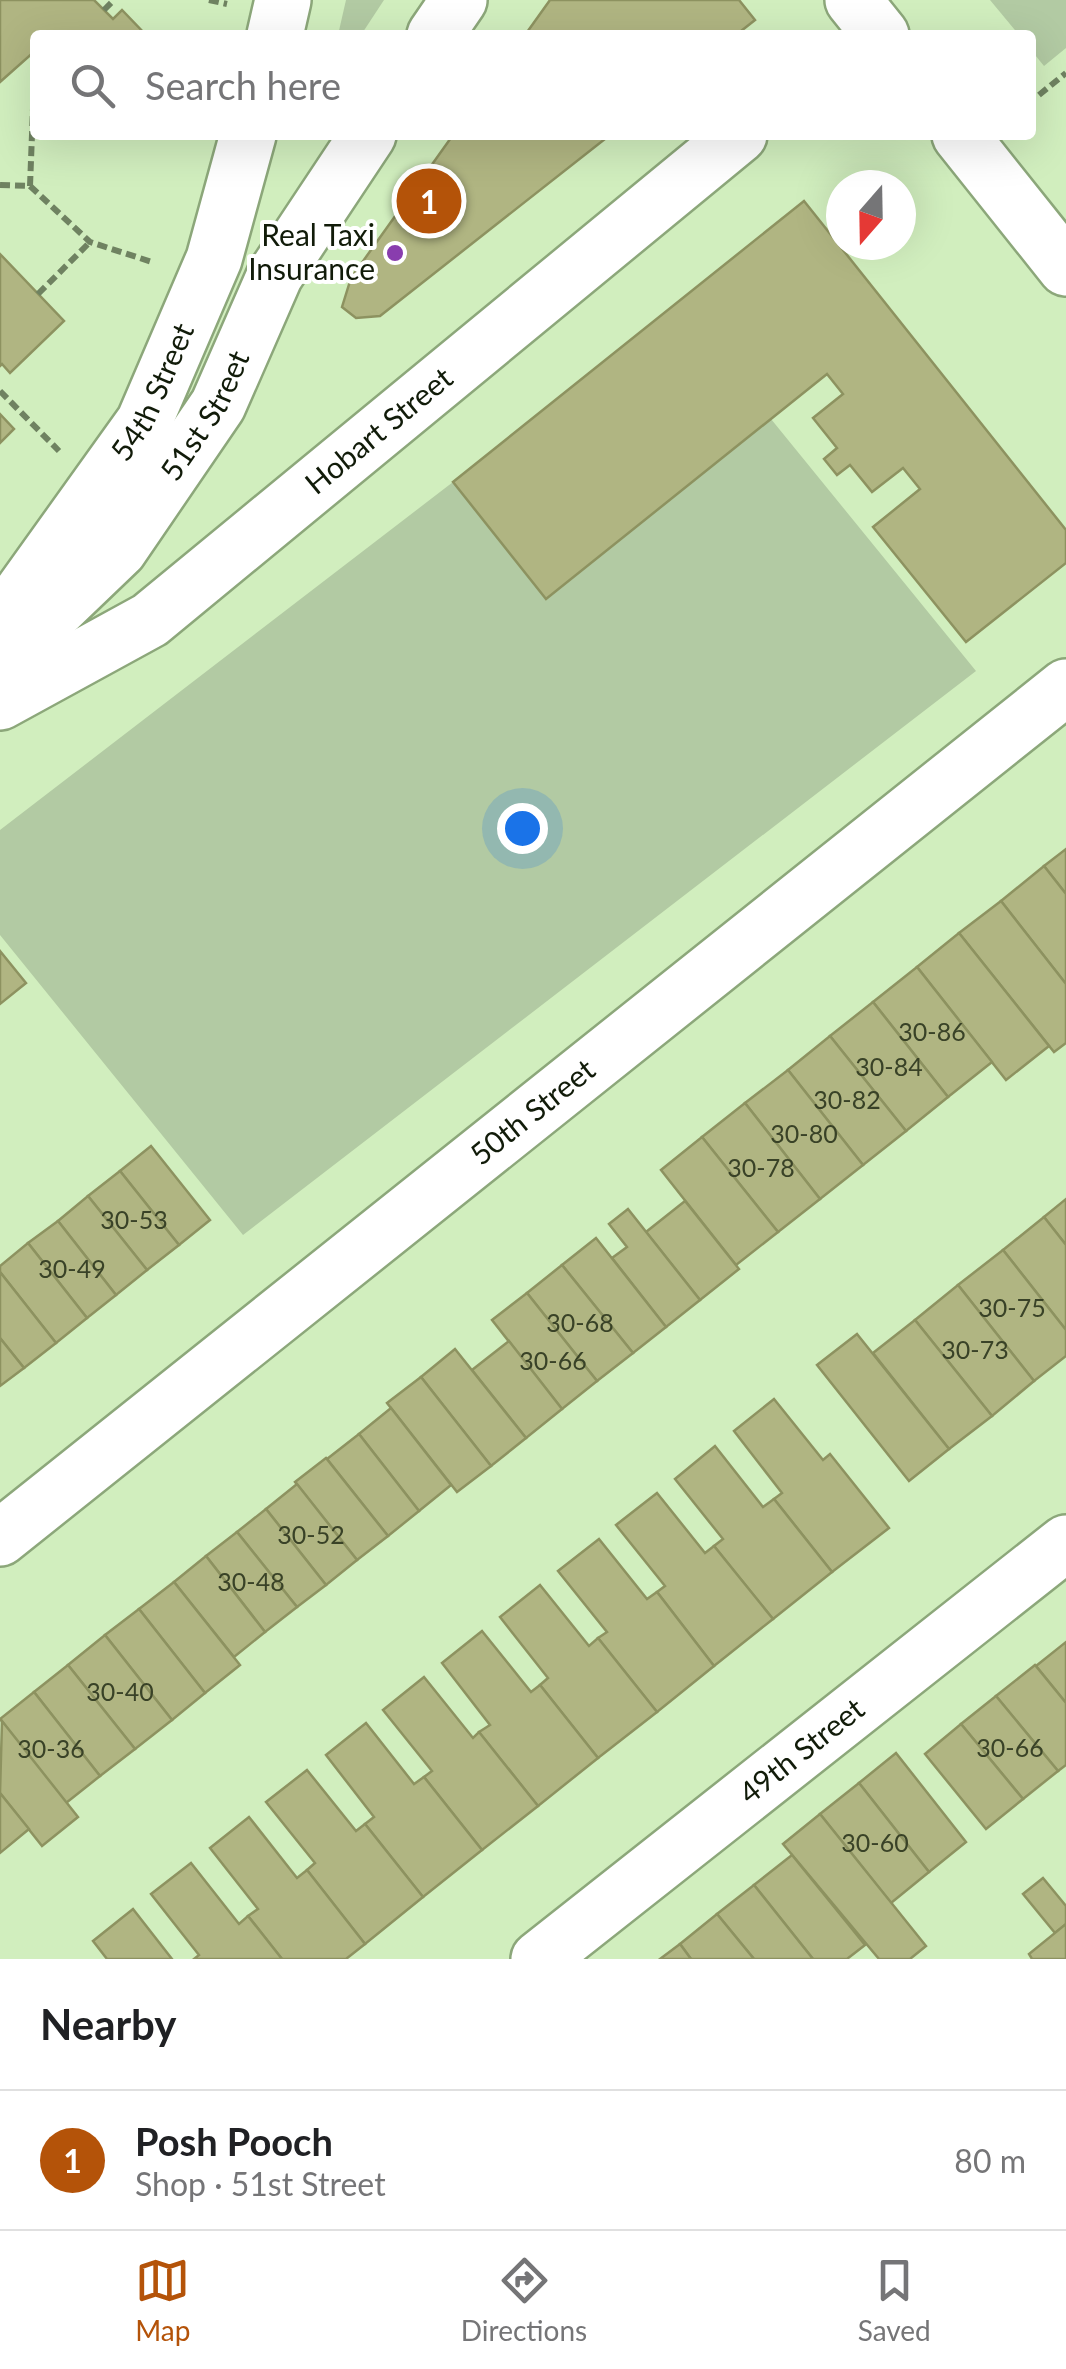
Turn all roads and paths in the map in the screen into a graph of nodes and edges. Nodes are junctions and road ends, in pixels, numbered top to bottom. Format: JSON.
{"nodes":[{"id":1,"x":114,"y":0,"type":"edge"},
{"id":2,"x":283,"y":0,"type":"edge"},
{"id":3,"x":459,"y":0,"type":"edge"},
{"id":4,"x":104,"y":10,"type":"dead end"},
{"id":5,"x":277,"y":30,"type":"edge"},
{"id":6,"x":438,"y":30,"type":"edge"},
{"id":7,"x":1066,"y":74,"type":"edge"},
{"id":8,"x":1039,"y":95,"type":"dead end"},
{"id":9,"x":32,"y":140,"type":"edge"},
{"id":10,"x":247,"y":140,"type":"edge"},
{"id":11,"x":365,"y":140,"type":"edge"},
{"id":12,"x":733,"y":140,"type":"edge"},
{"id":13,"x":964,"y":140,"type":"edge"},
{"id":14,"x":0,"y":185,"type":"edge"},
{"id":15,"x":30,"y":186,"type":"junction"},
{"id":16,"x":90,"y":242,"type":"junction"},
{"id":17,"x":162,"y":265,"type":"dead end"},
{"id":18,"x":1066,"y":268,"type":"edge"},
{"id":19,"x":38,"y":294,"type":"dead end"},
{"id":20,"x":0,"y":391,"type":"edge"},
{"id":21,"x":60,"y":452,"type":"dead end"},
{"id":22,"x":0,"y":623,"type":"edge"},
{"id":23,"x":0,"y":664,"type":"edge"},
{"id":24,"x":1066,"y":687,"type":"edge"},
{"id":25,"x":0,"y":702,"type":"edge"},
{"id":26,"x":0,"y":1538,"type":"edge"},
{"id":27,"x":1066,"y":1543,"type":"edge"},
{"id":28,"x":538,"y":1959,"type":"edge"}],
"edges":[{"from":1,"to":4,"type":"path"},
{"from":2,"to":5,"type":"street"},
{"from":3,"to":6,"type":"street"},
{"from":7,"to":8,"type":"path"},
{"from":9,"to":15,"type":"path"},
{"from":10,"to":22,"type":"street","name":"54th Street"},
{"from":11,"to":23,"type":"street","name":"51st Street"},
{"from":12,"to":25,"type":"street","name":"Hobart Street"},
{"from":13,"to":18,"type":"street"},
{"from":14,"to":15,"type":"path"},
{"from":15,"to":16,"type":"path"},
{"from":16,"to":17,"type":"path"},
{"from":16,"to":19,"type":"path"},
{"from":20,"to":21,"type":"path"},
{"from":24,"to":26,"type":"street","name":"50th Street"},
{"from":27,"to":28,"type":"street","name":"49th Street"}]}
